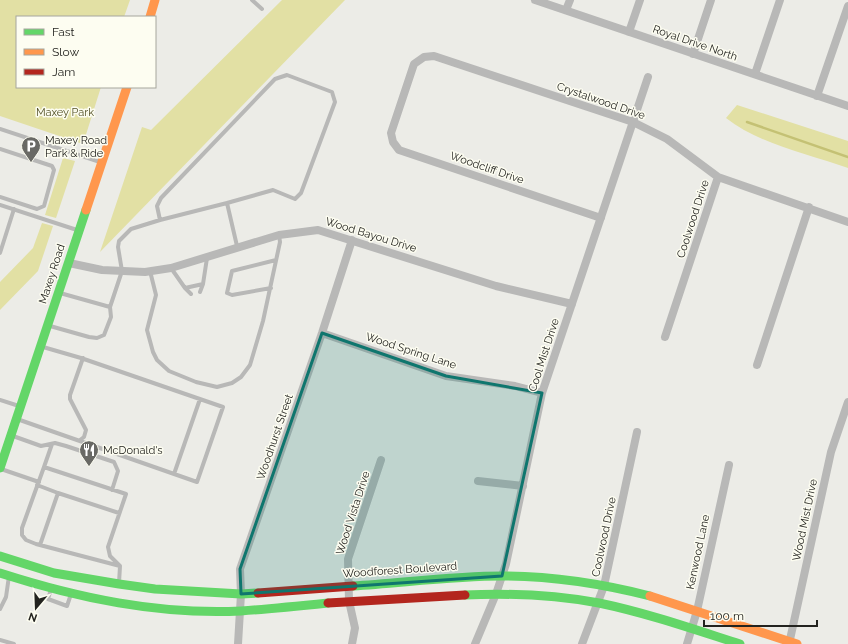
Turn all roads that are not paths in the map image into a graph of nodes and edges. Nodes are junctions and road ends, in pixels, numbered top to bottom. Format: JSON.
{"nodes":[{"id":1,"x":155,"y":0,"type":"edge"},
{"id":2,"x":252,"y":0,"type":"edge"},
{"id":3,"x":535,"y":0,"type":"edge"},
{"id":4,"x":570,"y":0,"type":"edge"},
{"id":5,"x":640,"y":0,"type":"edge"},
{"id":6,"x":711,"y":0,"type":"edge"},
{"id":7,"x":780,"y":0,"type":"edge"},
{"id":8,"x":848,"y":6,"type":"edge"},
{"id":9,"x":262,"y":9,"type":"dead end"},
{"id":10,"x":566,"y":10,"type":"junction"},
{"id":11,"x":150,"y":16,"type":"edge"},
{"id":12,"x":629,"y":32,"type":"junction"},
{"id":13,"x":693,"y":54,"type":"junction"},
{"id":14,"x":755,"y":74,"type":"junction"},
{"id":15,"x":648,"y":76,"type":"dead end"},
{"id":16,"x":127,"y":88,"type":"edge"},
{"id":17,"x":818,"y":96,"type":"junction"},
{"id":18,"x":848,"y":106,"type":"edge"},
{"id":19,"x":396,"y":118,"type":"joint"},
{"id":20,"x":633,"y":122,"type":"junction"},
{"id":21,"x":0,"y":129,"type":"edge"},
{"id":22,"x":0,"y":149,"type":"edge"},
{"id":23,"x":102,"y":163,"type":"junction"},
{"id":24,"x":718,"y":177,"type":"junction"},
{"id":25,"x":0,"y":197,"type":"edge"},
{"id":26,"x":227,"y":203,"type":"junction"},
{"id":27,"x":0,"y":205,"type":"edge"},
{"id":28,"x":809,"y":207,"type":"junction"},
{"id":29,"x":14,"y":210,"type":"junction"},
{"id":30,"x":601,"y":218,"type":"junction"},
{"id":31,"x":160,"y":220,"type":"junction"},
{"id":32,"x":848,"y":222,"type":"edge"},
{"id":33,"x":79,"y":231,"type":"junction"},
{"id":34,"x":279,"y":235,"type":"junction"},
{"id":35,"x":352,"y":240,"type":"junction"},
{"id":36,"x":237,"y":246,"type":"junction"},
{"id":37,"x":0,"y":253,"type":"edge"},
{"id":38,"x":208,"y":257,"type":"junction"},
{"id":39,"x":276,"y":260,"type":"junction"},
{"id":40,"x":69,"y":263,"type":"junction"},
{"id":41,"x":121,"y":267,"type":"junction"},
{"id":42,"x":171,"y":268,"type":"junction"},
{"id":43,"x":150,"y":271,"type":"junction"},
{"id":44,"x":203,"y":284,"type":"junction"},
{"id":45,"x":185,"y":288,"type":"junction"},
{"id":46,"x":270,"y":288,"type":"junction"},
{"id":47,"x":59,"y":292,"type":"junction"},
{"id":48,"x":200,"y":292,"type":"dead end"},
{"id":49,"x":191,"y":294,"type":"dead end"},
{"id":50,"x":572,"y":304,"type":"junction"},
{"id":51,"x":110,"y":307,"type":"junction"},
{"id":52,"x":48,"y":326,"type":"junction"},
{"id":53,"x":322,"y":333,"type":"junction"},
{"id":54,"x":665,"y":337,"type":"dead end"},
{"id":55,"x":41,"y":346,"type":"junction"},
{"id":56,"x":83,"y":358,"type":"junction"},
{"id":57,"x":757,"y":365,"type":"dead end"},
{"id":58,"x":542,"y":392,"type":"junction"},
{"id":59,"x":200,"y":399,"type":"junction"},
{"id":60,"x":0,"y":400,"type":"edge"},
{"id":61,"x":848,"y":402,"type":"edge"},
{"id":62,"x":20,"y":407,"type":"junction"},
{"id":63,"x":17,"y":418,"type":"junction"},
{"id":64,"x":637,"y":432,"type":"dead end"},
{"id":65,"x":80,"y":440,"type":"junction"},
{"id":66,"x":8,"y":441,"type":"junction"},
{"id":67,"x":52,"y":444,"type":"junction"},
{"id":68,"x":382,"y":460,"type":"dead end"},
{"id":69,"x":728,"y":465,"type":"dead end"},
{"id":70,"x":44,"y":467,"type":"junction"},
{"id":71,"x":0,"y":468,"type":"edge"},
{"id":72,"x":174,"y":474,"type":"junction"},
{"id":73,"x":478,"y":481,"type":"dead end"},
{"id":74,"x":38,"y":484,"type":"junction"},
{"id":75,"x":523,"y":486,"type":"junction"},
{"id":76,"x":112,"y":490,"type":"junction"},
{"id":77,"x":58,"y":493,"type":"junction"},
{"id":78,"x":119,"y":514,"type":"junction"},
{"id":79,"x":40,"y":545,"type":"junction"},
{"id":80,"x":0,"y":556,"type":"edge"},
{"id":81,"x":120,"y":566,"type":"junction"},
{"id":82,"x":0,"y":573,"type":"edge"},
{"id":83,"x":9,"y":576,"type":"junction"},
{"id":84,"x":502,"y":576,"type":"junction"},
{"id":85,"x":119,"y":584,"type":"junction"},
{"id":86,"x":349,"y":585,"type":"junction"},
{"id":87,"x":604,"y":586,"type":"junction"},
{"id":88,"x":241,"y":594,"type":"junction"},
{"id":89,"x":496,"y":594,"type":"junction"},
{"id":90,"x":0,"y":595,"type":"edge"},
{"id":91,"x":6,"y":597,"type":"junction"},
{"id":92,"x":349,"y":601,"type":"junction"},
{"id":93,"x":113,"y":603,"type":"junction"},
{"id":94,"x":597,"y":603,"type":"junction"},
{"id":95,"x":0,"y":609,"type":"edge"},
{"id":96,"x":240,"y":611,"type":"junction"},
{"id":97,"x":697,"y":612,"type":"junction"},
{"id":98,"x":692,"y":628,"type":"junction"},
{"id":99,"x":0,"y":640,"type":"edge"},
{"id":100,"x":792,"y":643,"type":"edge"},
{"id":101,"x":14,"y":644,"type":"edge"},
{"id":102,"x":238,"y":644,"type":"edge"},
{"id":103,"x":352,"y":644,"type":"edge"},
{"id":104,"x":475,"y":644,"type":"edge"},
{"id":105,"x":582,"y":644,"type":"edge"},
{"id":106,"x":687,"y":644,"type":"edge"},
{"id":107,"x":740,"y":644,"type":"edge"}],
"edges":[{"from":1,"to":11,"type":"street"},
{"from":2,"to":9,"type":"lane"},
{"from":3,"to":10,"type":"street","name":"Royal Drive North"},
{"from":4,"to":10,"type":"street"},
{"from":5,"to":12,"type":"street"},
{"from":6,"to":13,"type":"street"},
{"from":7,"to":14,"type":"street"},
{"from":8,"to":17,"type":"street"},
{"from":10,"to":12,"type":"street","name":"Royal Drive North"},
{"from":12,"to":13,"type":"street","name":"Royal Drive North"},
{"from":13,"to":14,"type":"street","name":"Royal Drive North"},
{"from":14,"to":17,"type":"street","name":"Royal Drive North"},
{"from":15,"to":20,"type":"street","name":"Cool Mist Drive"},
{"from":16,"to":23,"type":"street","name":"Maxey Road"},
{"from":17,"to":18,"type":"street","name":"Royal Drive North"},
{"from":19,"to":20,"type":"street","name":"Crystalwood Drive"},
{"from":19,"to":30,"type":"street","name":"Woodcliff Drive"},
{"from":20,"to":24,"type":"street","name":"Crystalwood Drive"},
{"from":20,"to":30,"type":"street","name":"Cool Mist Drive"},
{"from":21,"to":23,"type":"lane"},
{"from":22,"to":25,"type":"lane"},
{"from":23,"to":33,"type":"street","name":"Maxey Road"},
{"from":24,"to":28,"type":"street","name":"Crystalwood Drive"},
{"from":24,"to":54,"type":"street","name":"Coolwood Drive"},
{"from":26,"to":31,"type":"lane"},
{"from":26,"to":31,"type":"lane"},
{"from":26,"to":36,"type":"lane"},
{"from":27,"to":29,"type":"lane"},
{"from":28,"to":32,"type":"street","name":"Crystalwood Drive"},
{"from":28,"to":57,"type":"street"},
{"from":29,"to":33,"type":"lane"},
{"from":29,"to":37,"type":"lane"},
{"from":30,"to":50,"type":"street","name":"Cool Mist Drive"},
{"from":31,"to":41,"type":"lane"},
{"from":33,"to":40,"type":"street","name":"Maxey Road"},
{"from":34,"to":35,"type":"street","name":"Wood Bayou Drive"},
{"from":34,"to":36,"type":"street","name":"Wood Bayou Drive"},
{"from":34,"to":39,"type":"lane"},
{"from":35,"to":50,"type":"street","name":"Wood Bayou Drive"},
{"from":35,"to":53,"type":"street","name":"Woodhurst Street"},
{"from":36,"to":38,"type":"street","name":"Wood Bayou Drive"},
{"from":38,"to":42,"type":"street","name":"Wood Bayou Drive"},
{"from":38,"to":44,"type":"lane"},
{"from":39,"to":46,"type":"lane"},
{"from":39,"to":46,"type":"lane"},
{"from":40,"to":41,"type":"street","name":"Wood Bayou Drive"},
{"from":40,"to":47,"type":"street","name":"Maxey Road"},
{"from":41,"to":43,"type":"street","name":"Wood Bayou Drive"},
{"from":41,"to":51,"type":"lane"},
{"from":42,"to":43,"type":"street","name":"Wood Bayou Drive"},
{"from":42,"to":45,"type":"lane"},
{"from":43,"to":46,"type":"lane"},
{"from":44,"to":45,"type":"lane"},
{"from":44,"to":48,"type":"lane"},
{"from":45,"to":49,"type":"lane"},
{"from":47,"to":51,"type":"lane"},
{"from":47,"to":52,"type":"street","name":"Maxey Road"},
{"from":50,"to":58,"type":"street","name":"Cool Mist Drive"},
{"from":51,"to":52,"type":"lane"},
{"from":52,"to":55,"type":"street","name":"Maxey Road"},
{"from":53,"to":58,"type":"street","name":"Wood Spring Lane"},
{"from":53,"to":88,"type":"street","name":"Woodhurst Street"},
{"from":55,"to":56,"type":"lane"},
{"from":55,"to":62,"type":"street","name":"Maxey Road"},
{"from":56,"to":59,"type":"lane"},
{"from":56,"to":65,"type":"lane"},
{"from":58,"to":75,"type":"street","name":"Cool Mist Drive"},
{"from":59,"to":72,"type":"lane"},
{"from":59,"to":72,"type":"lane"},
{"from":60,"to":62,"type":"lane"},
{"from":61,"to":100,"type":"street","name":"Wood Mist Drive"},
{"from":62,"to":63,"type":"street","name":"Maxey Road"},
{"from":63,"to":65,"type":"lane"},
{"from":63,"to":66,"type":"street","name":"Maxey Road"},
{"from":64,"to":87,"type":"street","name":"Coolwood Drive"},
{"from":65,"to":72,"type":"lane"},
{"from":66,"to":67,"type":"lane"},
{"from":66,"to":71,"type":"street","name":"Maxey Road"},
{"from":67,"to":70,"type":"lane"},
{"from":67,"to":76,"type":"lane"},
{"from":68,"to":86,"type":"street","name":"Wood Vista Drive"},
{"from":69,"to":97,"type":"street","name":"Kenwood Lane"},
{"from":70,"to":74,"type":"lane"},
{"from":70,"to":76,"type":"lane"},
{"from":71,"to":74,"type":"lane"},
{"from":73,"to":75,"type":"street"},
{"from":74,"to":77,"type":"lane"},
{"from":74,"to":79,"type":"lane"},
{"from":75,"to":84,"type":"street","name":"Cool Mist Drive"},
{"from":76,"to":78,"type":"lane"},
{"from":77,"to":78,"type":"lane"},
{"from":77,"to":79,"type":"lane"},
{"from":78,"to":81,"type":"lane"},
{"from":79,"to":81,"type":"lane"},
{"from":80,"to":85,"type":"street","name":"Woodforest Boulevard"},
{"from":81,"to":85,"type":"lane"},
{"from":82,"to":83,"type":"street"},
{"from":83,"to":91,"type":"lane"},
{"from":83,"to":93,"type":"street"},
{"from":84,"to":86,"type":"street","name":"Woodforest Boulevard"},
{"from":84,"to":87,"type":"street","name":"Woodforest Boulevard"},
{"from":84,"to":89,"type":"street","name":"Cool Mist Drive"},
{"from":85,"to":88,"type":"street","name":"Woodforest Boulevard"},
{"from":85,"to":93,"type":"street"},
{"from":86,"to":88,"type":"street","name":"Woodforest Boulevard"},
{"from":86,"to":92,"type":"street","name":"Wood Vista Drive"},
{"from":87,"to":94,"type":"street","name":"Coolwood Drive"},
{"from":87,"to":97,"type":"street","name":"Woodforest Boulevard"},
{"from":88,"to":96,"type":"street","name":"Woodhurst Street"},
{"from":89,"to":92,"type":"street"},
{"from":89,"to":94,"type":"street"},
{"from":89,"to":104,"type":"street","name":"Cool Mist Drive"},
{"from":90,"to":91,"type":"lane"},
{"from":91,"to":95,"type":"lane"},
{"from":92,"to":96,"type":"street"},
{"from":92,"to":103,"type":"street","name":"Wood Vista Drive"},
{"from":93,"to":96,"type":"street"},
{"from":94,"to":98,"type":"street"},
{"from":94,"to":105,"type":"street","name":"Coolwood Drive"},
{"from":96,"to":102,"type":"street","name":"Woodhurst Street"},
{"from":97,"to":98,"type":"street","name":"Kenwood Lane"},
{"from":97,"to":100,"type":"street","name":"Woodforest Boulevard"},
{"from":98,"to":106,"type":"street","name":"Kenwood Lane"},
{"from":98,"to":107,"type":"street"},
{"from":99,"to":101,"type":"lane"}]}
